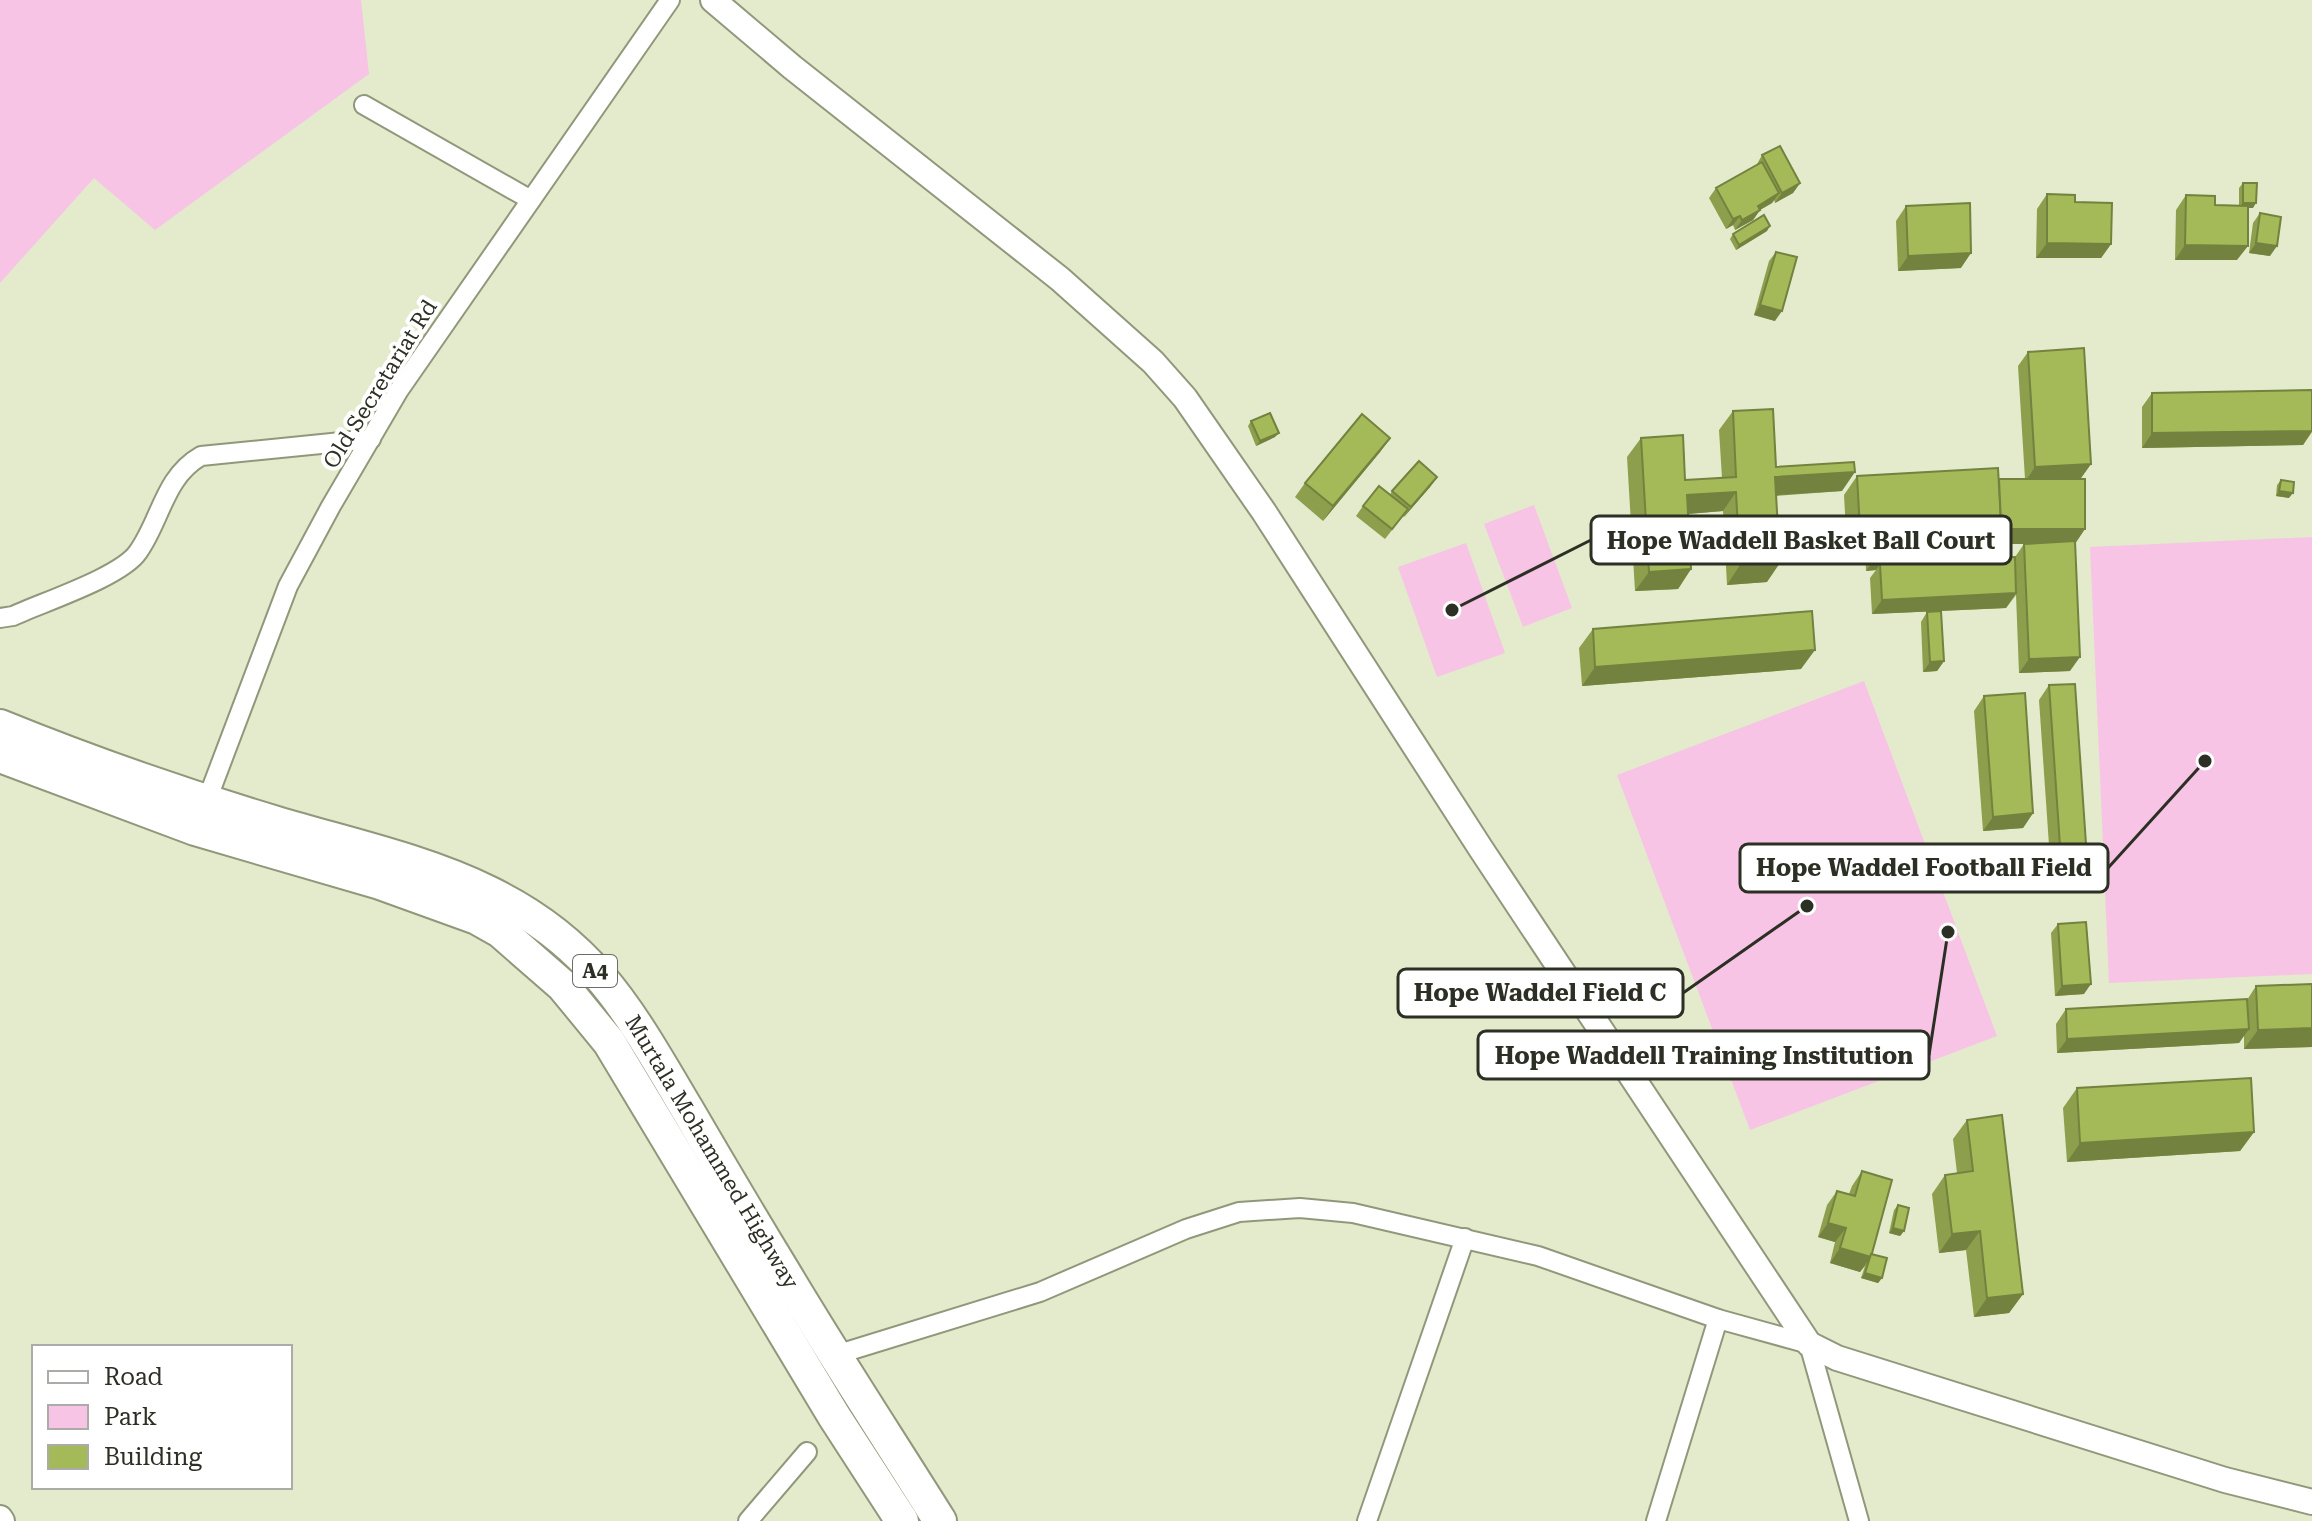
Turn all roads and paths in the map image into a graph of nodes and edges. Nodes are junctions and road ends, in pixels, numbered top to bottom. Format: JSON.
{"nodes":[{"id":1,"x":670,"y":0,"type":"edge"},
{"id":2,"x":713,"y":0,"type":"edge"},
{"id":3,"x":364,"y":105,"type":"dead end"},
{"id":4,"x":531,"y":200,"type":"junction"},
{"id":5,"x":371,"y":439,"type":"junction"},
{"id":6,"x":0,"y":618,"type":"edge"},
{"id":7,"x":0,"y":726,"type":"edge"},
{"id":8,"x":0,"y":756,"type":"edge"},
{"id":9,"x":200,"y":816,"type":"junction"},
{"id":10,"x":1465,"y":1238,"type":"junction"},
{"id":11,"x":1718,"y":1319,"type":"junction"},
{"id":12,"x":1809,"y":1344,"type":"junction"},
{"id":13,"x":836,"y":1356,"type":"junction"},
{"id":14,"x":803,"y":1364,"type":"junction"},
{"id":15,"x":807,"y":1452,"type":"dead end"},
{"id":16,"x":2312,"y":1502,"type":"edge"},
{"id":17,"x":748,"y":1521,"type":"edge"},
{"id":18,"x":902,"y":1521,"type":"edge"},
{"id":19,"x":940,"y":1521,"type":"edge"},
{"id":20,"x":1367,"y":1521,"type":"edge"},
{"id":21,"x":1656,"y":1521,"type":"edge"},
{"id":22,"x":1859,"y":1521,"type":"edge"}],
"edges":[{"from":1,"to":4,"type":"street","name":"Old Secretariat Rd"},
{"from":2,"to":12,"type":"street"},
{"from":3,"to":4,"type":"street"},
{"from":4,"to":5,"type":"street","name":"Old Secretariat Rd"},
{"from":5,"to":6,"type":"street"},
{"from":5,"to":9,"type":"street","name":"Old Secretariat Rd"},
{"from":7,"to":9,"type":"highway","name":"Murtala Mohammed Highway","number":"A4"},
{"from":8,"to":9,"type":"highway","name":"Murtala Mohammed Highway","number":"A4"},
{"from":9,"to":13,"type":"highway","name":"Murtala Mohammed Highway","number":"A4"},
{"from":9,"to":14,"type":"highway","name":"Murtala Mohammed Highway","number":"A4"},
{"from":10,"to":11,"type":"street"},
{"from":10,"to":13,"type":"street"},
{"from":10,"to":20,"type":"street"},
{"from":11,"to":12,"type":"street"},
{"from":11,"to":21,"type":"street"},
{"from":12,"to":16,"type":"street"},
{"from":12,"to":22,"type":"street"},
{"from":13,"to":14,"type":"street"},
{"from":13,"to":19,"type":"highway","name":"Murtala Mohammed Highway","number":"A4"},
{"from":14,"to":18,"type":"highway","name":"Murtala Mohammed Highway","number":"A4"},
{"from":15,"to":17,"type":"street"}]}
